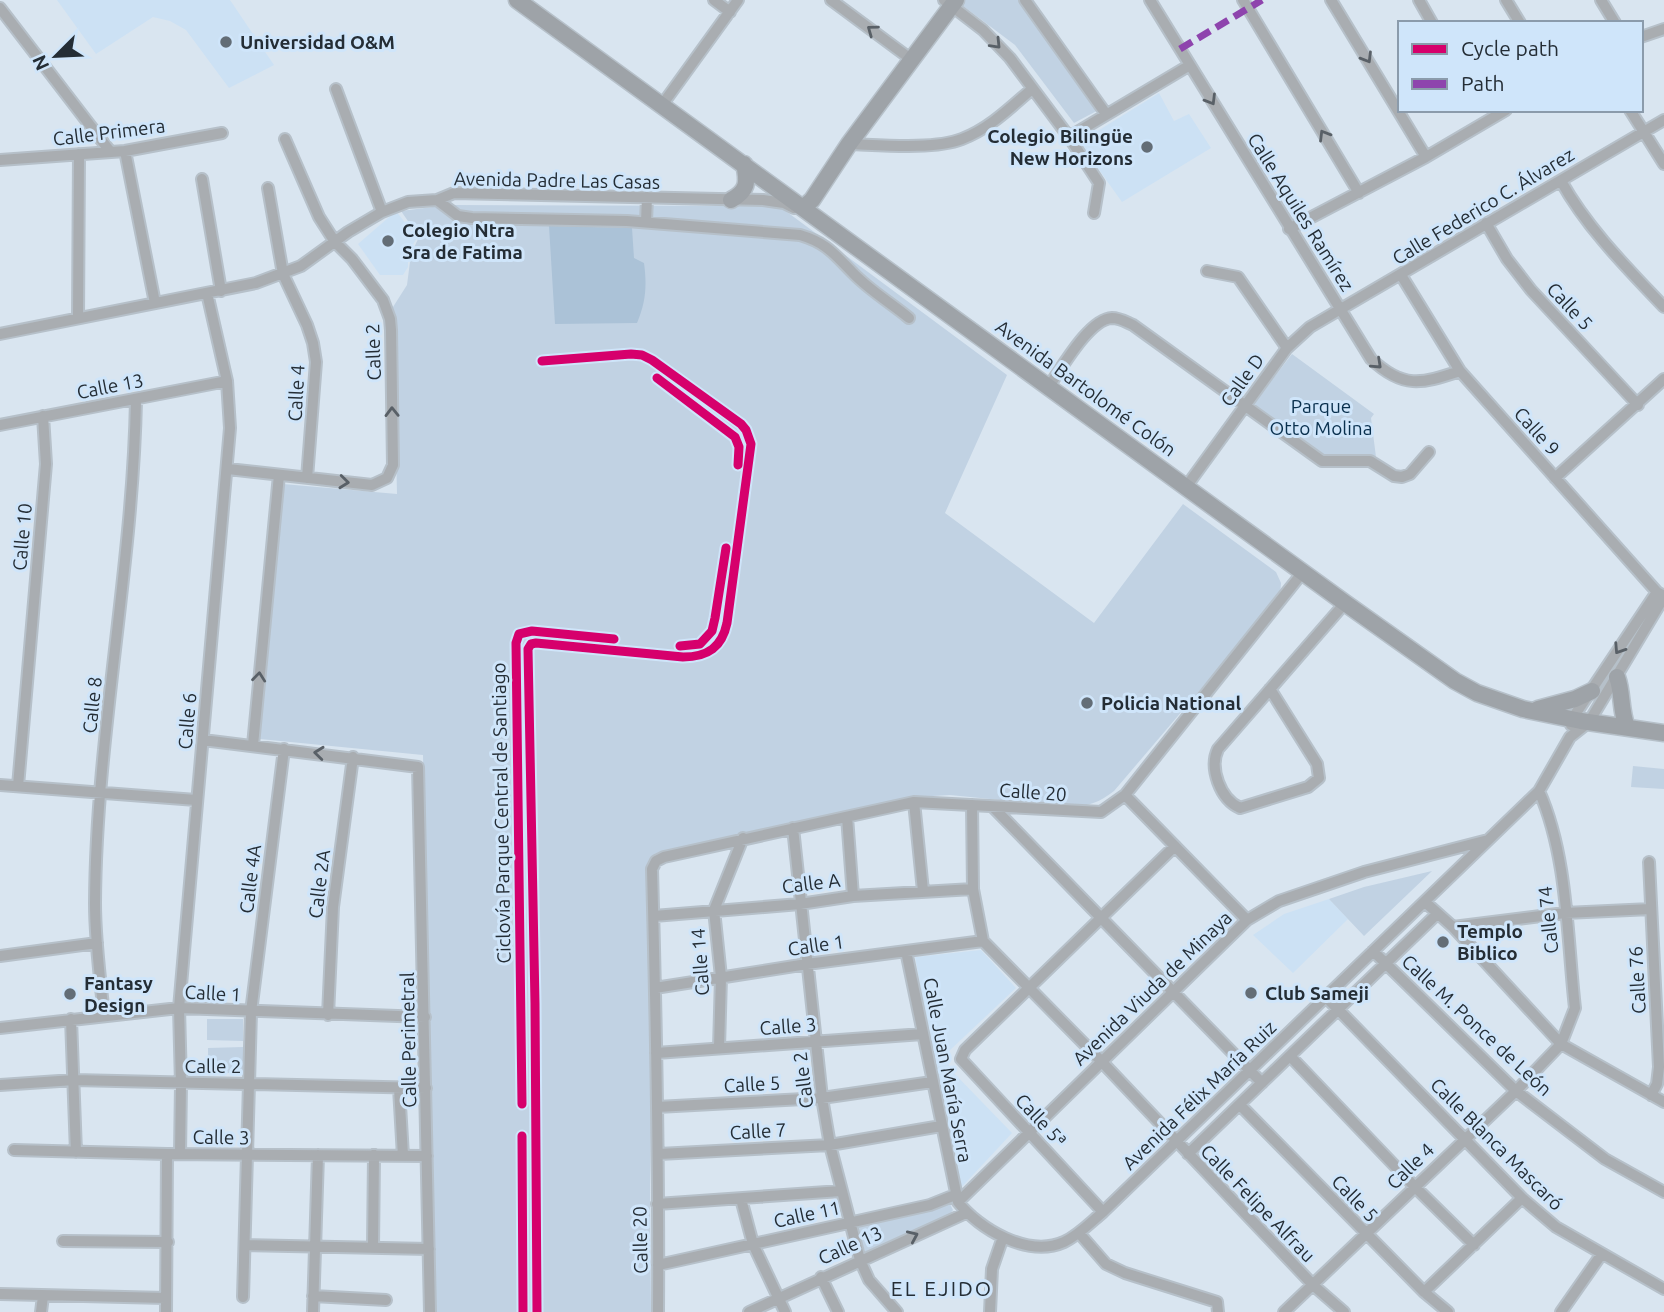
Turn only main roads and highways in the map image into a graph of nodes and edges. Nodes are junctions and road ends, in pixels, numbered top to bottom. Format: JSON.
{"nodes":[{"id":1,"x":520,"y":1,"type":"edge"},
{"id":2,"x":951,"y":2,"type":"edge"},
{"id":3,"x":744,"y":164,"type":"junction"},
{"id":4,"x":732,"y":200,"type":"road end"},
{"id":5,"x":804,"y":207,"type":"junction"},
{"id":6,"x":1616,"y":677,"type":"road end"},
{"id":7,"x":1592,"y":691,"type":"road end"},
{"id":8,"x":1533,"y":711,"type":"junction"},
{"id":9,"x":1627,"y":727,"type":"junction"},
{"id":10,"x":1664,"y":733,"type":"edge"}],
"edges":[{"from":1,"to":3,"type":"main road","name":"Avenida Bartolomé Colón"},
{"from":2,"to":5,"type":"main road"},
{"from":3,"to":4,"type":"main road"},
{"from":3,"to":5,"type":"main road","name":"Avenida Bartolomé Colón"},
{"from":5,"to":8,"type":"main road","name":"Avenida Bartolomé Colón"},
{"from":6,"to":9,"type":"main road"},
{"from":7,"to":8,"type":"main road"},
{"from":8,"to":9,"type":"main road","name":"Avenida Bartolomé Colón"},
{"from":9,"to":10,"type":"main road","name":"Avenida Bartolomé Colón"}]}
